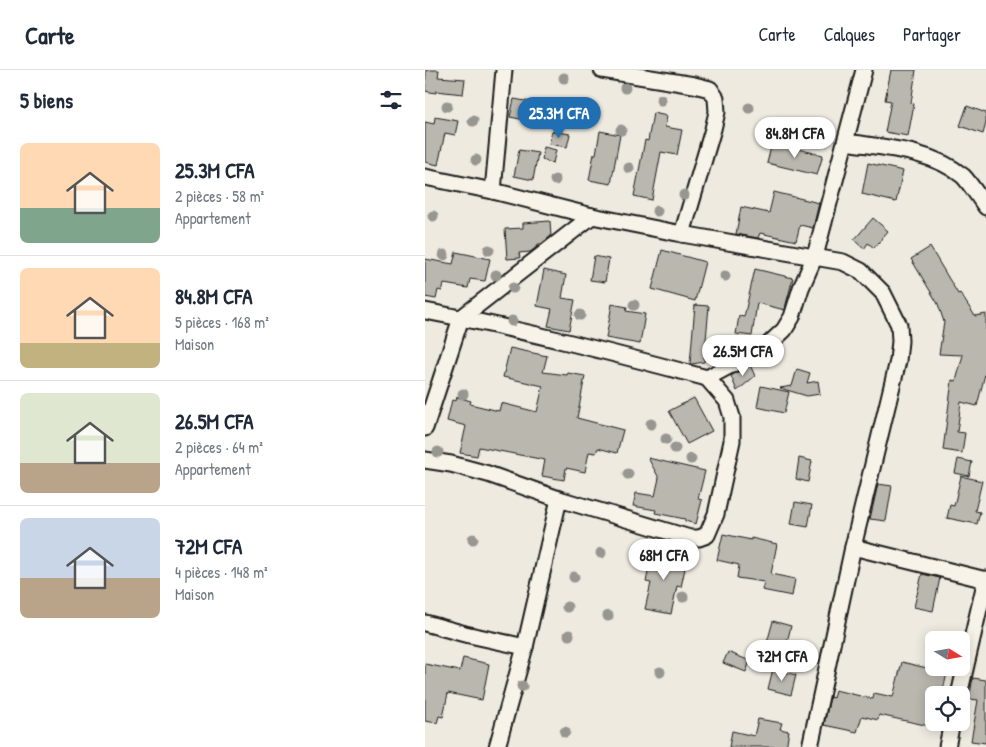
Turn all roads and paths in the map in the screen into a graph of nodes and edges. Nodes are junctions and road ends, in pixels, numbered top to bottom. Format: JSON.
{"nodes":[{"id":1,"x":504,"y":70,"type":"edge"},
{"id":2,"x":602,"y":70,"type":"edge"},
{"id":3,"x":864,"y":70,"type":"edge"},
{"id":4,"x":846,"y":142,"type":"junction"},
{"id":5,"x":425,"y":178,"type":"edge"},
{"id":6,"x":493,"y":191,"type":"junction"},
{"id":7,"x":986,"y":207,"type":"edge"},
{"id":8,"x":592,"y":216,"type":"junction"},
{"id":9,"x":682,"y":234,"type":"junction"},
{"id":10,"x":815,"y":256,"type":"junction"},
{"id":11,"x":425,"y":311,"type":"edge"},
{"id":12,"x":461,"y":318,"type":"junction"},
{"id":13,"x":707,"y":378,"type":"junction"},
{"id":14,"x":425,"y":428,"type":"edge"},
{"id":15,"x":425,"y":460,"type":"edge"},
{"id":16,"x":559,"y":500,"type":"junction"},
{"id":17,"x":853,"y":547,"type":"junction"},
{"id":18,"x":986,"y":580,"type":"edge"},
{"id":19,"x":425,"y":623,"type":"edge"},
{"id":20,"x":525,"y":647,"type":"junction"},
{"id":21,"x":961,"y":686,"type":"edge"},
{"id":22,"x":951,"y":731,"type":"edge"},
{"id":23,"x":497,"y":747,"type":"edge"},
{"id":24,"x":810,"y":747,"type":"edge"},
{"id":25,"x":947,"y":747,"type":"edge"}],
"edges":[{"from":1,"to":6,"type":"street"},
{"from":2,"to":9,"type":"street"},
{"from":3,"to":4,"type":"street"},
{"from":4,"to":7,"type":"street"},
{"from":4,"to":10,"type":"street"},
{"from":5,"to":6,"type":"street"},
{"from":6,"to":8,"type":"street"},
{"from":8,"to":9,"type":"street"},
{"from":8,"to":12,"type":"street"},
{"from":9,"to":10,"type":"street"},
{"from":10,"to":13,"type":"street"},
{"from":10,"to":17,"type":"street"},
{"from":11,"to":12,"type":"street"},
{"from":12,"to":13,"type":"street"},
{"from":12,"to":14,"type":"street"},
{"from":13,"to":16,"type":"street"},
{"from":15,"to":16,"type":"street"},
{"from":16,"to":20,"type":"street"},
{"from":17,"to":18,"type":"street"},
{"from":17,"to":24,"type":"street"},
{"from":18,"to":21,"type":"street"},
{"from":19,"to":20,"type":"street"},
{"from":20,"to":23,"type":"street"},
{"from":22,"to":25,"type":"street"}]}
